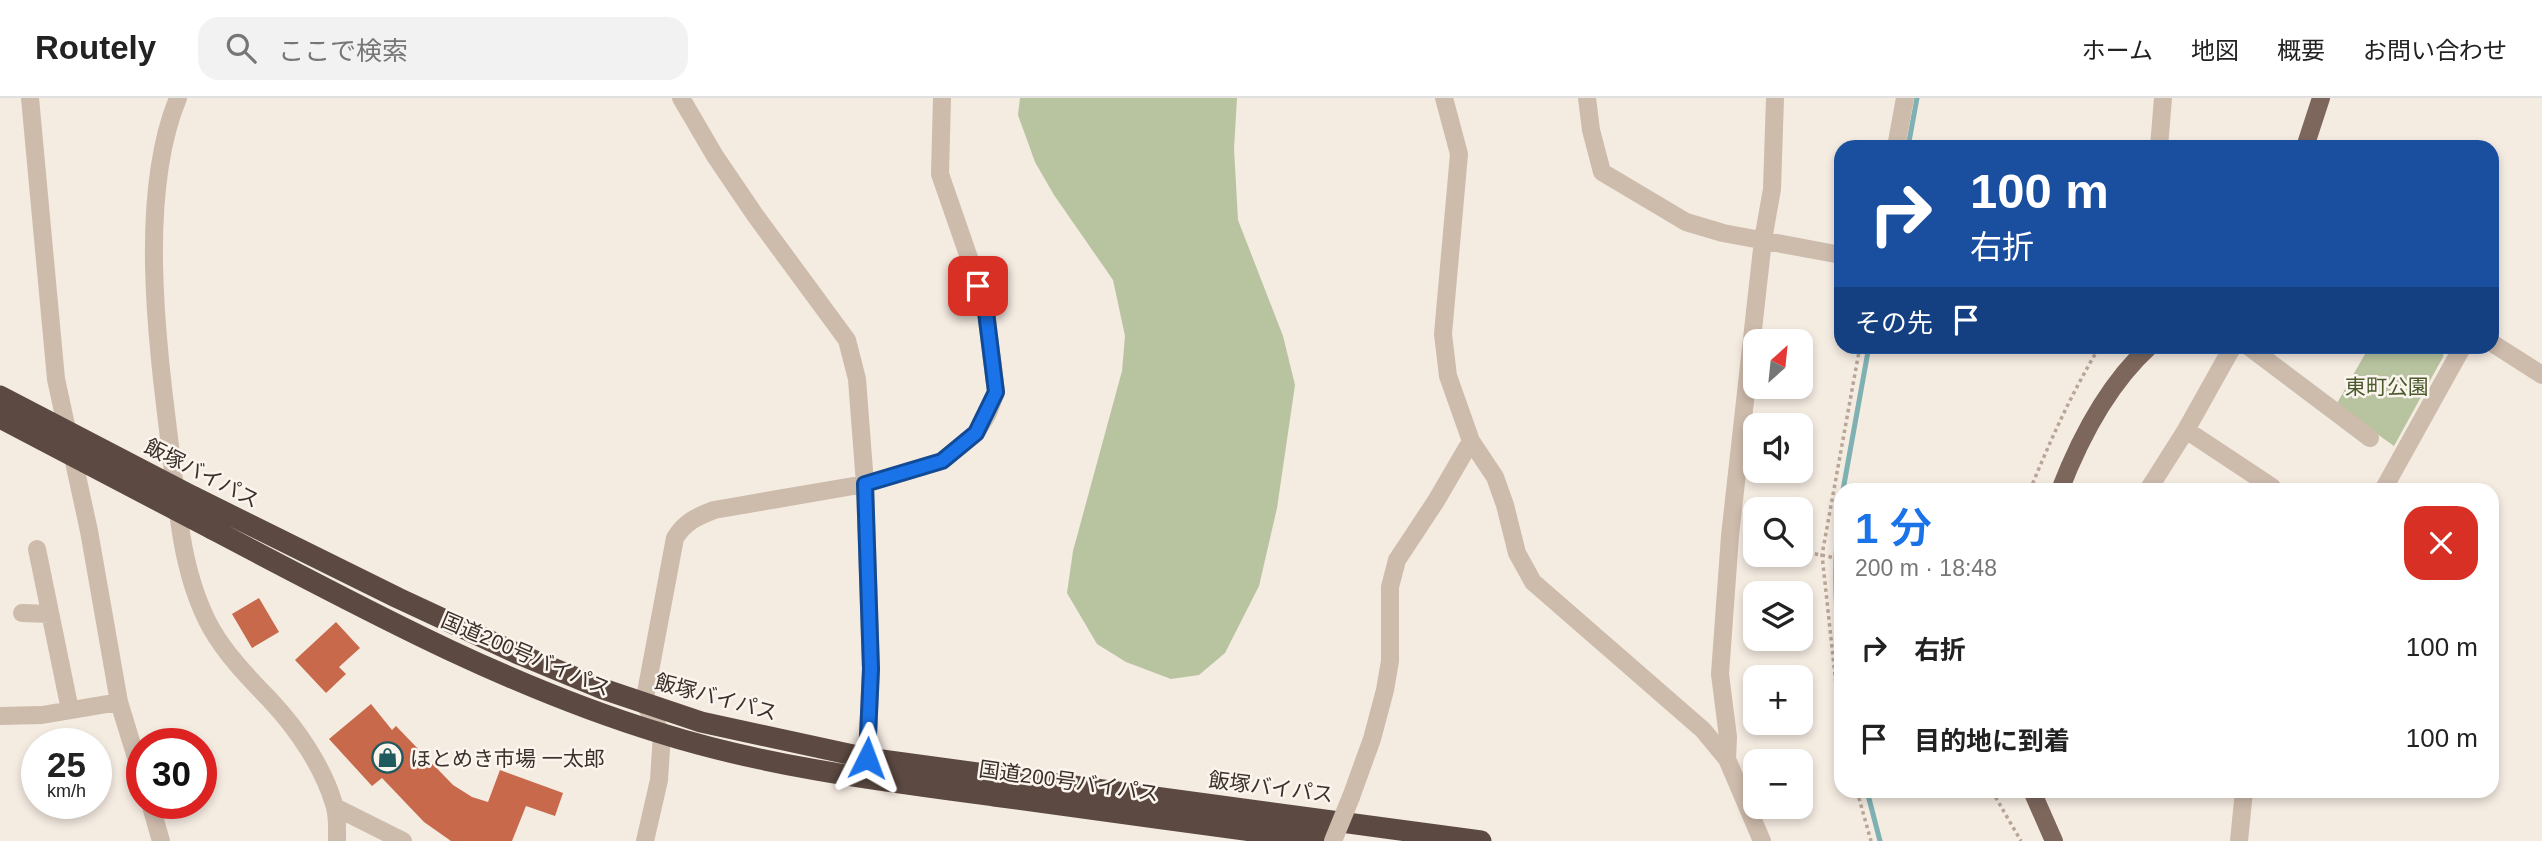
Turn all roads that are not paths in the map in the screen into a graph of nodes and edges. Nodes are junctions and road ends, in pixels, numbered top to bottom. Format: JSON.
{"nodes":[{"id":1,"x":30,"y":98,"type":"edge"},
{"id":2,"x":178,"y":98,"type":"edge"},
{"id":3,"x":681,"y":98,"type":"edge"},
{"id":4,"x":942,"y":98,"type":"edge"},
{"id":5,"x":1587,"y":98,"type":"edge"},
{"id":6,"x":1775,"y":98,"type":"edge"},
{"id":7,"x":1905,"y":98,"type":"edge"},
{"id":8,"x":2163,"y":98,"type":"edge"},
{"id":9,"x":2321,"y":98,"type":"edge"},
{"id":10,"x":1452,"y":100,"type":"edge"},
{"id":11,"x":1897,"y":140,"type":"edge"},
{"id":12,"x":2161,"y":140,"type":"edge"},
{"id":13,"x":2307,"y":140,"type":"edge"},
{"id":14,"x":1763,"y":240,"type":"junction"},
{"id":15,"x":1834,"y":253,"type":"edge"},
{"id":16,"x":2499,"y":347,"type":"edge"},
{"id":17,"x":2142,"y":354,"type":"edge"},
{"id":18,"x":2229,"y":354,"type":"edge"},
{"id":19,"x":2259,"y":354,"type":"edge"},
{"id":20,"x":2459,"y":354,"type":"edge"},
{"id":21,"x":2542,"y":375,"type":"edge"},
{"id":22,"x":0,"y":396,"type":"edge"},
{"id":23,"x":0,"y":418,"type":"edge"},
{"id":24,"x":2186,"y":430,"type":"junction"},
{"id":25,"x":2370,"y":438,"type":"dead end"},
{"id":26,"x":1471,"y":441,"type":"junction"},
{"id":27,"x":2063,"y":483,"type":"edge"},
{"id":28,"x":2152,"y":483,"type":"edge"},
{"id":29,"x":2266,"y":483,"type":"edge"},
{"id":30,"x":2387,"y":483,"type":"edge"},
{"id":31,"x":865,"y":484,"type":"junction"},
{"id":32,"x":37,"y":549,"type":"dead end"},
{"id":33,"x":22,"y":613,"type":"dead end"},
{"id":34,"x":50,"y":614,"type":"junction"},
{"id":35,"x":119,"y":702,"type":"junction"},
{"id":36,"x":644,"y":703,"type":"junction"},
{"id":37,"x":71,"y":710,"type":"junction"},
{"id":38,"x":0,"y":716,"type":"edge"},
{"id":39,"x":127,"y":728,"type":"edge"},
{"id":40,"x":662,"y":734,"type":"junction"},
{"id":41,"x":867,"y":758,"type":"junction"},
{"id":42,"x":1727,"y":760,"type":"junction"},
{"id":43,"x":2035,"y":798,"type":"edge"},
{"id":44,"x":2243,"y":798,"type":"edge"},
{"id":45,"x":335,"y":807,"type":"junction"},
{"id":46,"x":155,"y":819,"type":"edge"},
{"id":47,"x":161,"y":841,"type":"edge"},
{"id":48,"x":337,"y":841,"type":"edge"},
{"id":49,"x":403,"y":841,"type":"edge"},
{"id":50,"x":645,"y":841,"type":"edge"},
{"id":51,"x":1325,"y":841,"type":"edge"},
{"id":52,"x":1333,"y":841,"type":"edge"},
{"id":53,"x":1481,"y":841,"type":"edge"},
{"id":54,"x":1762,"y":841,"type":"edge"},
{"id":55,"x":2054,"y":841,"type":"edge"},
{"id":56,"x":2239,"y":841,"type":"edge"}],
"edges":[{"from":1,"to":35,"type":"street"},
{"from":2,"to":45,"type":"street"},
{"from":3,"to":31,"type":"street"},
{"from":4,"to":31,"type":"street"},
{"from":5,"to":14,"type":"street"},
{"from":6,"to":14,"type":"street"},
{"from":7,"to":11,"type":"street"},
{"from":8,"to":12,"type":"street"},
{"from":9,"to":13,"type":"main road"},
{"from":10,"to":26,"type":"street"},
{"from":14,"to":15,"type":"street"},
{"from":14,"to":42,"type":"street"},
{"from":16,"to":21,"type":"street"},
{"from":17,"to":27,"type":"main road"},
{"from":18,"to":24,"type":"street"},
{"from":19,"to":25,"type":"street"},
{"from":20,"to":30,"type":"street"},
{"from":22,"to":36,"type":"highway","name":"飯塚バイパス","bridge":true},
{"from":23,"to":40,"type":"highway","name":"国道200号バイパス","bridge":true},
{"from":24,"to":28,"type":"street"},
{"from":24,"to":29,"type":"street"},
{"from":26,"to":42,"type":"street"},
{"from":26,"to":52,"type":"street","bridge":true},
{"from":31,"to":36,"type":"street"},
{"from":31,"to":41,"type":"street"},
{"from":32,"to":34,"type":"street"},
{"from":33,"to":34,"type":"street"},
{"from":34,"to":37,"type":"street"},
{"from":35,"to":37,"type":"street"},
{"from":35,"to":39,"type":"street"},
{"from":36,"to":40,"type":"street"},
{"from":36,"to":41,"type":"highway","name":"飯塚バイパス"},
{"from":37,"to":38,"type":"street"},
{"from":40,"to":50,"type":"street"},
{"from":40,"to":51,"type":"highway","name":"国道200号バイパス"},
{"from":41,"to":53,"type":"highway","name":"飯塚バイパス"},
{"from":42,"to":54,"type":"street"},
{"from":43,"to":55,"type":"main road"},
{"from":44,"to":56,"type":"street"},
{"from":45,"to":48,"type":"street"},
{"from":45,"to":49,"type":"street"},
{"from":46,"to":47,"type":"street"}]}
